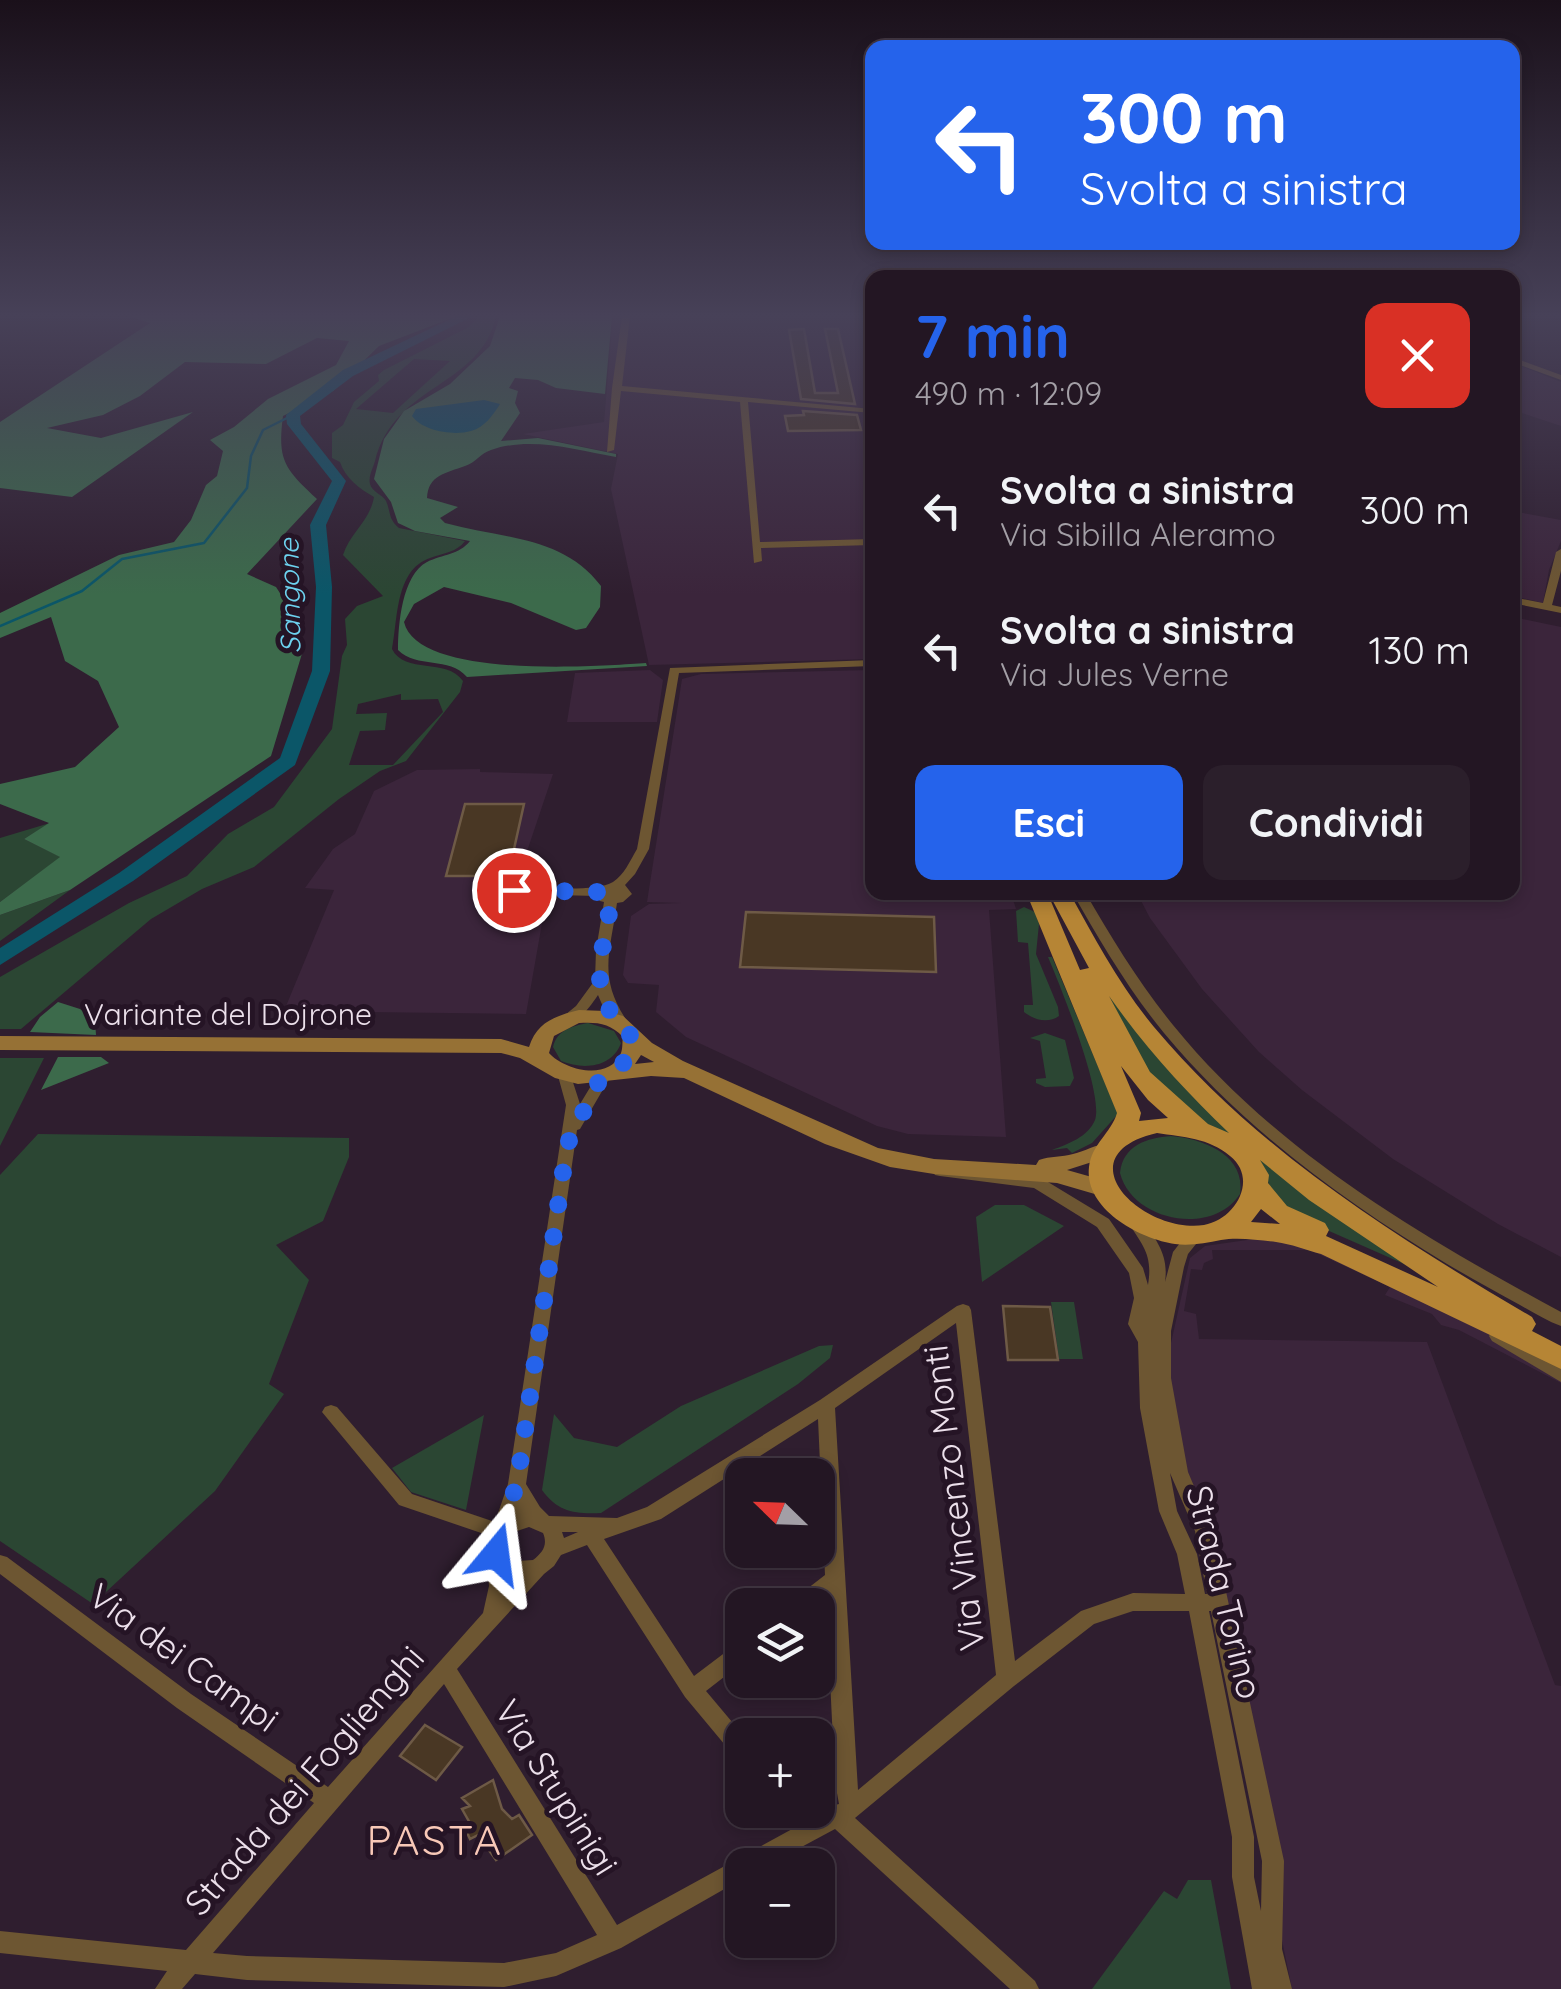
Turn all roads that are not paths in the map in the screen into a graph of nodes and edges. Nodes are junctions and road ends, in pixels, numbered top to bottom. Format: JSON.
{"nodes":[{"id":1,"x":614,"y":409,"type":"edge"},
{"id":2,"x":745,"y":409,"type":"edge"},
{"id":3,"x":610,"y":450,"type":"dead end"},
{"id":4,"x":865,"y":542,"type":"edge"},
{"id":5,"x":756,"y":545,"type":"junction"},
{"id":6,"x":1561,"y":552,"type":"edge"},
{"id":7,"x":757,"y":561,"type":"dead end"},
{"id":8,"x":1520,"y":602,"type":"edge"},
{"id":9,"x":1547,"y":607,"type":"junction"},
{"id":10,"x":1561,"y":610,"type":"edge"},
{"id":11,"x":865,"y":664,"type":"edge"},
{"id":12,"x":514,"y":890,"type":"dead end"},
{"id":13,"x":610,"y":893,"type":"junction"},
{"id":14,"x":1039,"y":900,"type":"edge"},
{"id":15,"x":1058,"y":900,"type":"edge"},
{"id":16,"x":1060,"y":900,"type":"edge"},
{"id":17,"x":1083,"y":900,"type":"edge"},
{"id":18,"x":600,"y":983,"type":"junction"},
{"id":19,"x":558,"y":1024,"type":"junction"},
{"id":20,"x":628,"y":1031,"type":"junction"},
{"id":21,"x":0,"y":1043,"type":"edge"},
{"id":22,"x":456,"y":1045,"type":"junction"},
{"id":23,"x":543,"y":1064,"type":"junction"},
{"id":24,"x":606,"y":1074,"type":"junction"},
{"id":25,"x":566,"y":1076,"type":"junction"},
{"id":26,"x":705,"y":1078,"type":"junction"},
{"id":27,"x":1204,"y":1131,"type":"junction"},
{"id":28,"x":1114,"y":1143,"type":"junction"},
{"id":29,"x":567,"y":1145,"type":"junction"},
{"id":30,"x":912,"y":1164,"type":"junction"},
{"id":31,"x":1016,"y":1168,"type":"junction"},
{"id":32,"x":1104,"y":1189,"type":"junction"},
{"id":33,"x":1259,"y":1189,"type":"junction"},
{"id":34,"x":1132,"y":1217,"type":"junction"},
{"id":35,"x":1209,"y":1232,"type":"junction"},
{"id":36,"x":1447,"y":1301,"type":"junction"},
{"id":37,"x":964,"y":1310,"type":"joint"},
{"id":38,"x":1561,"y":1320,"type":"edge"},
{"id":39,"x":1522,"y":1324,"type":"junction"},
{"id":40,"x":1147,"y":1341,"type":"junction"},
{"id":41,"x":1561,"y":1344,"type":"edge"},
{"id":42,"x":1561,"y":1358,"type":"edge"},
{"id":43,"x":1561,"y":1374,"type":"edge"},
{"id":44,"x":826,"y":1405,"type":"junction"},
{"id":45,"x":331,"y":1412,"type":"dead end"},
{"id":46,"x":517,"y":1484,"type":"junction"},
{"id":47,"x":544,"y":1523,"type":"junction"},
{"id":48,"x":618,"y":1525,"type":"junction"},
{"id":49,"x":501,"y":1532,"type":"junction"},
{"id":50,"x":592,"y":1537,"type":"junction"},
{"id":51,"x":555,"y":1549,"type":"junction"},
{"id":52,"x":496,"y":1554,"type":"junction"},
{"id":53,"x":0,"y":1563,"type":"edge"},
{"id":54,"x":537,"y":1568,"type":"junction"},
{"id":55,"x":836,"y":1578,"type":"junction"},
{"id":56,"x":823,"y":1588,"type":"edge"},
{"id":57,"x":1208,"y":1603,"type":"junction"},
{"id":58,"x":492,"y":1615,"type":"junction"},
{"id":59,"x":725,"y":1664,"type":"edge"},
{"id":60,"x":445,"y":1668,"type":"junction"},
{"id":61,"x":1007,"y":1679,"type":"junction"},
{"id":62,"x":692,"y":1690,"type":"junction"},
{"id":63,"x":725,"y":1730,"type":"edge"},
{"id":64,"x":331,"y":1802,"type":"junction"},
{"id":65,"x":843,"y":1811,"type":"junction"},
{"id":66,"x":835,"y":1815,"type":"edge"},
{"id":67,"x":808,"y":1828,"type":"edge"},
{"id":68,"x":774,"y":1848,"type":"edge"},
{"id":69,"x":725,"y":1877,"type":"edge"},
{"id":70,"x":613,"y":1940,"type":"junction"},
{"id":71,"x":0,"y":1942,"type":"edge"},
{"id":72,"x":192,"y":1960,"type":"junction"},
{"id":73,"x":372,"y":1981,"type":"edge"},
{"id":74,"x":167,"y":1989,"type":"edge"},
{"id":75,"x":1027,"y":1989,"type":"edge"},
{"id":76,"x":1264,"y":1989,"type":"edge"},
{"id":77,"x":1280,"y":1989,"type":"edge"}],
"edges":[{"from":1,"to":3,"type":"street"},
{"from":2,"to":5,"type":"street"},
{"from":4,"to":5,"type":"street"},
{"from":5,"to":7,"type":"street"},
{"from":6,"to":9,"type":"street"},
{"from":8,"to":9,"type":"street"},
{"from":9,"to":10,"type":"street"},
{"from":11,"to":13,"type":"street"},
{"from":12,"to":13,"type":"street"},
{"from":13,"to":18,"type":"street"},
{"from":14,"to":28,"type":"main road"},
{"from":15,"to":27,"type":"main road"},
{"from":16,"to":39,"type":"main road"},
{"from":17,"to":38,"type":"street"},
{"from":18,"to":19,"type":"street"},
{"from":18,"to":20,"type":"street"},
{"from":19,"to":20,"type":"street"},
{"from":19,"to":22,"type":"street","name":"Variante del Dojrone"},
{"from":19,"to":23,"type":"street"},
{"from":20,"to":24,"type":"street"},
{"from":20,"to":26,"type":"street"},
{"from":21,"to":22,"type":"street","name":"Variante del Dojrone"},
{"from":22,"to":23,"type":"street","name":"Variante del Dojrone"},
{"from":23,"to":25,"type":"street"},
{"from":24,"to":25,"type":"street"},
{"from":24,"to":26,"type":"street"},
{"from":24,"to":29,"type":"street"},
{"from":25,"to":29,"type":"street"},
{"from":26,"to":30,"type":"street"},
{"from":27,"to":28,"type":"main road"},
{"from":27,"to":33,"type":"main road"},
{"from":28,"to":31,"type":"street"},
{"from":28,"to":32,"type":"main road"},
{"from":29,"to":46,"type":"street"},
{"from":30,"to":31,"type":"street"},
{"from":30,"to":40,"type":"street"},
{"from":31,"to":32,"type":"street"},
{"from":32,"to":34,"type":"main road"},
{"from":33,"to":35,"type":"main road"},
{"from":33,"to":39,"type":"main road"},
{"from":34,"to":35,"type":"main road"},
{"from":34,"to":40,"type":"street","name":"Strada Torino"},
{"from":35,"to":36,"type":"main road"},
{"from":35,"to":57,"type":"street","name":"Strada Torino"},
{"from":36,"to":42,"type":"main road"},
{"from":36,"to":43,"type":"street"},
{"from":37,"to":44,"type":"street","name":"Strada dei Foglienghi"},
{"from":37,"to":61,"type":"street","name":"Via Vincenzo Monti"},
{"from":39,"to":41,"type":"main road"},
{"from":40,"to":57,"type":"street","name":"Strada Torino"},
{"from":44,"to":48,"type":"street","name":"Strada dei Foglienghi"},
{"from":44,"to":55,"type":"street"},
{"from":45,"to":49,"type":"street"},
{"from":46,"to":47,"type":"street"},
{"from":46,"to":49,"type":"street"},
{"from":47,"to":48,"type":"street","name":"Strada dei Foglienghi"},
{"from":47,"to":49,"type":"street","name":"Strada dei Foglienghi"},
{"from":47,"to":51,"type":"street"},
{"from":48,"to":50,"type":"street","name":"Strada dei Foglienghi"},
{"from":49,"to":52,"type":"street"},
{"from":50,"to":51,"type":"street","name":"Strada dei Foglienghi"},
{"from":50,"to":62,"type":"street"},
{"from":51,"to":54,"type":"street","name":"Strada dei Foglienghi"},
{"from":52,"to":54,"type":"street"},
{"from":52,"to":58,"type":"street"},
{"from":53,"to":64,"type":"street","name":"Via dei Campi"},
{"from":54,"to":58,"type":"street","name":"Strada dei Foglienghi"},
{"from":55,"to":56,"type":"street"},
{"from":55,"to":65,"type":"street"},
{"from":57,"to":61,"type":"street"},
{"from":57,"to":76,"type":"street","name":"Strada Torino"},
{"from":57,"to":77,"type":"street","name":"Strada Torino"},
{"from":58,"to":60,"type":"street","name":"Strada dei Foglienghi"},
{"from":59,"to":62,"type":"street"},
{"from":60,"to":64,"type":"street","name":"Strada dei Foglienghi"},
{"from":60,"to":70,"type":"street","name":"Via Stupinigi"},
{"from":61,"to":65,"type":"street"},
{"from":62,"to":63,"type":"street"},
{"from":64,"to":72,"type":"street","name":"Strada dei Foglienghi"},
{"from":65,"to":66,"type":"street"},
{"from":65,"to":75,"type":"street"},
{"from":67,"to":68,"type":"street"},
{"from":69,"to":70,"type":"street"},
{"from":70,"to":73,"type":"street"},
{"from":71,"to":72,"type":"street"},
{"from":72,"to":73,"type":"street"},
{"from":72,"to":74,"type":"street","name":"Strada dei Foglienghi"}]}
